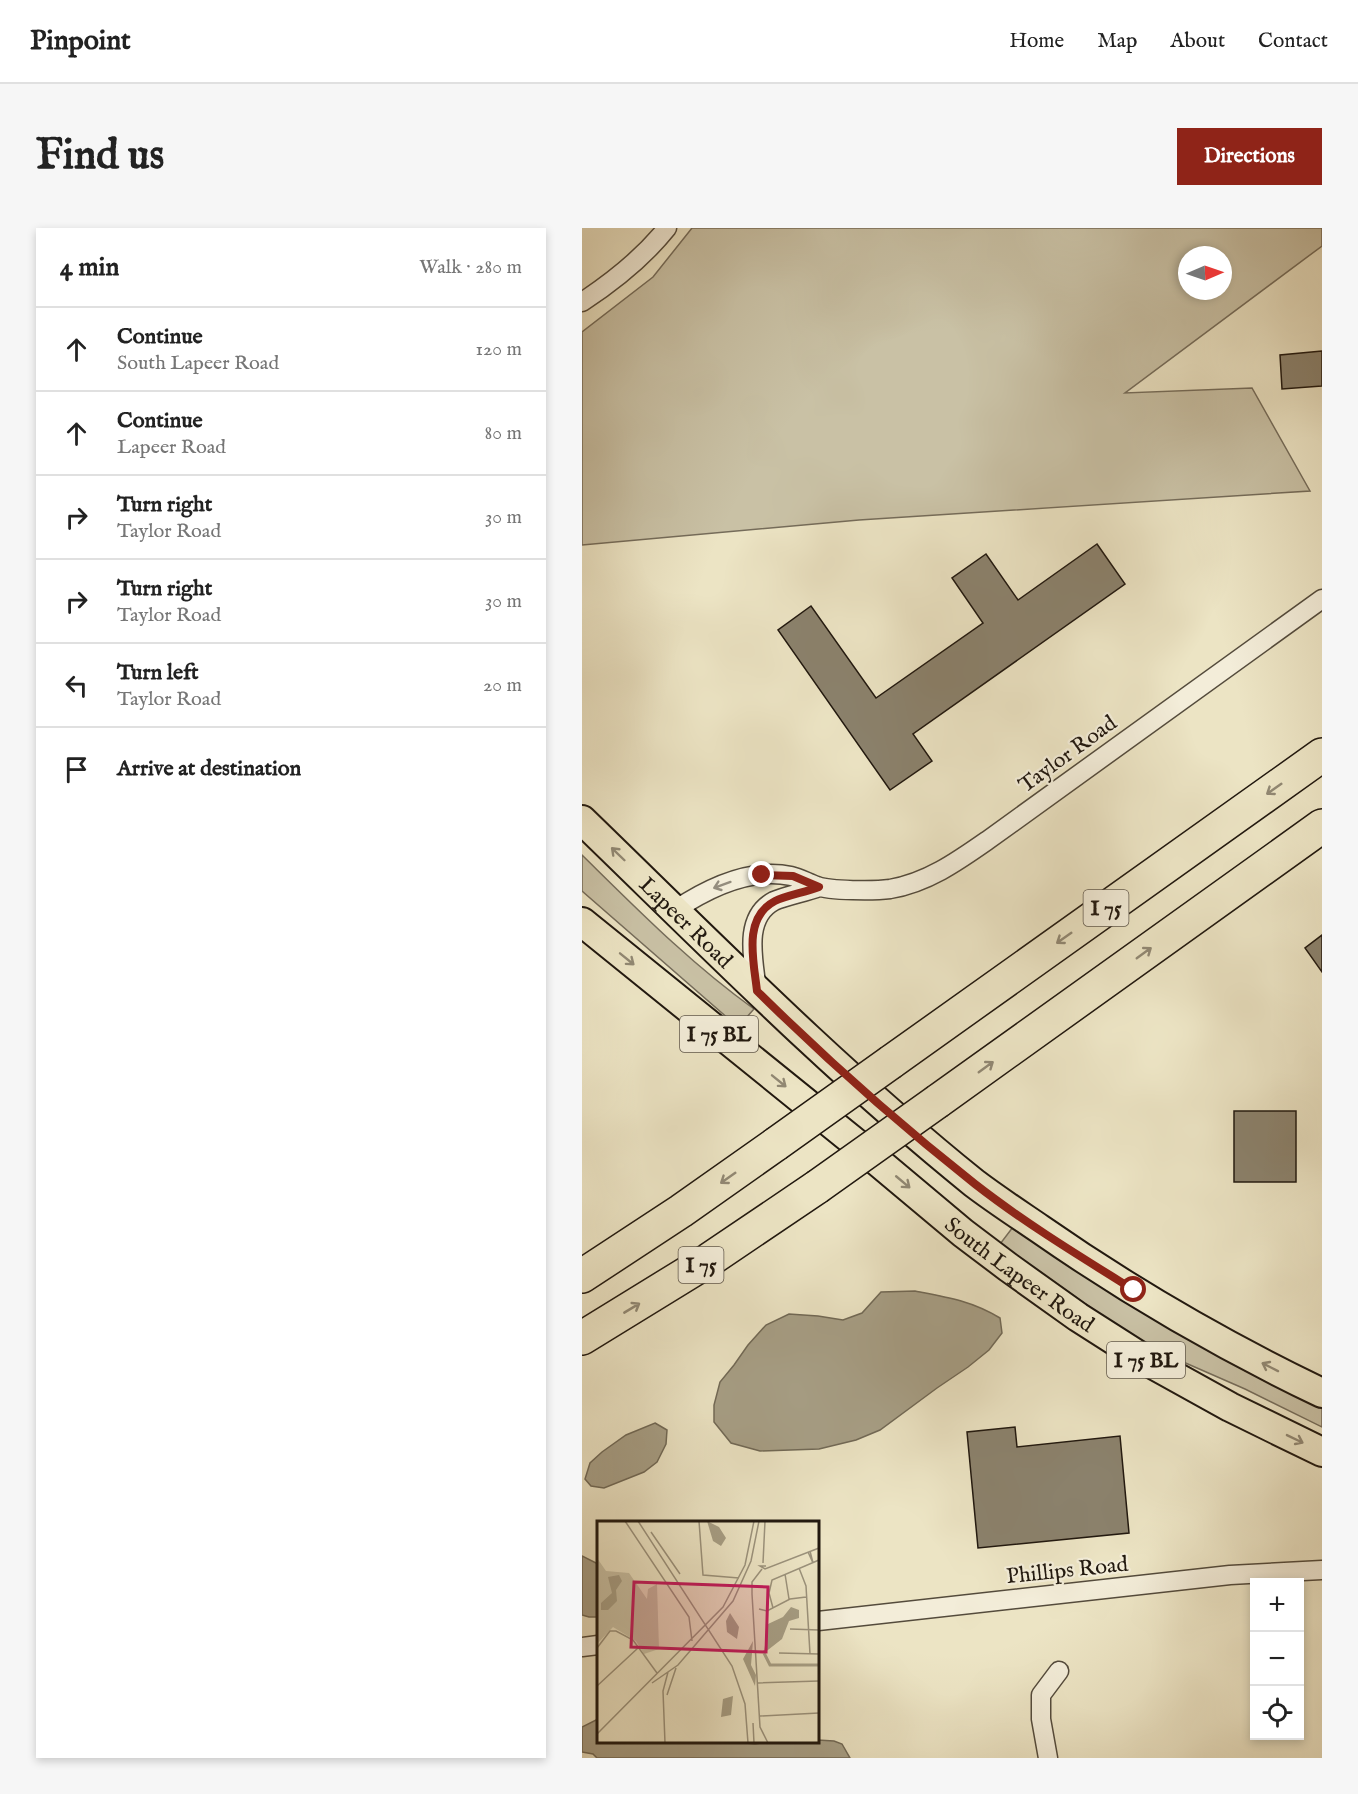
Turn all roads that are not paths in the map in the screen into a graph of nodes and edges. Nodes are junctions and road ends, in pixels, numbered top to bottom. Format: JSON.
{"nodes":[{"id":1,"x":667,"y":228,"type":"edge"},
{"id":2,"x":582,"y":302,"type":"edge"},
{"id":3,"x":1322,"y":599,"type":"edge"},
{"id":4,"x":1322,"y":755,"type":"edge"},
{"id":5,"x":582,"y":820,"type":"edge"},
{"id":6,"x":1322,"y":826,"type":"edge"},
{"id":7,"x":819,"y":887,"type":"junction"},
{"id":8,"x":675,"y":910,"type":"junction"},
{"id":9,"x":582,"y":921,"type":"edge"},
{"id":10,"x":757,"y":991,"type":"junction"},
{"id":11,"x":897,"y":1119,"type":"joint"},
{"id":12,"x":582,"y":1276,"type":"edge"},
{"id":13,"x":582,"y":1338,"type":"edge"},
{"id":14,"x":1322,"y":1393,"type":"edge"},
{"id":15,"x":1322,"y":1452,"type":"edge"},
{"id":16,"x":1322,"y":1570,"type":"edge"},
{"id":17,"x":819,"y":1621,"type":"edge"},
{"id":18,"x":597,"y":1645,"type":"edge"},
{"id":19,"x":582,"y":1647,"type":"edge"},
{"id":20,"x":1059,"y":1671,"type":"dead end"},
{"id":21,"x":1048,"y":1758,"type":"edge"}],
"edges":[{"from":1,"to":2,"type":"street"},
{"from":3,"to":7,"type":"street","name":"Taylor Road"},
{"from":4,"to":12,"type":"highway","number":"I 75","one_way":true,"bridge":true},
{"from":8,"to":5,"type":"main road","name":"Lapeer Road","number":"I 75 BL","one_way":true},
{"from":13,"to":6,"type":"highway","number":"I 75","one_way":true,"bridge":true},
{"from":7,"to":8,"type":"street","name":"Taylor Road","one_way":true},
{"from":7,"to":10,"type":"street","name":"Taylor Road"},
{"from":8,"to":10,"type":"main road","name":"Lapeer Road","number":"I 75 BL"},
{"from":9,"to":15,"type":"main road","name":"South Lapeer Road","number":"I 75 BL","one_way":true},
{"from":10,"to":11,"type":"main road","name":"Lapeer Road","number":"I 75 BL"},
{"from":14,"to":11,"type":"main road","name":"South Lapeer Road","number":"I 75 BL","one_way":true},
{"from":16,"to":17,"type":"street","name":"Phillips Road"},
{"from":18,"to":19,"type":"street"},
{"from":20,"to":21,"type":"street"}]}
